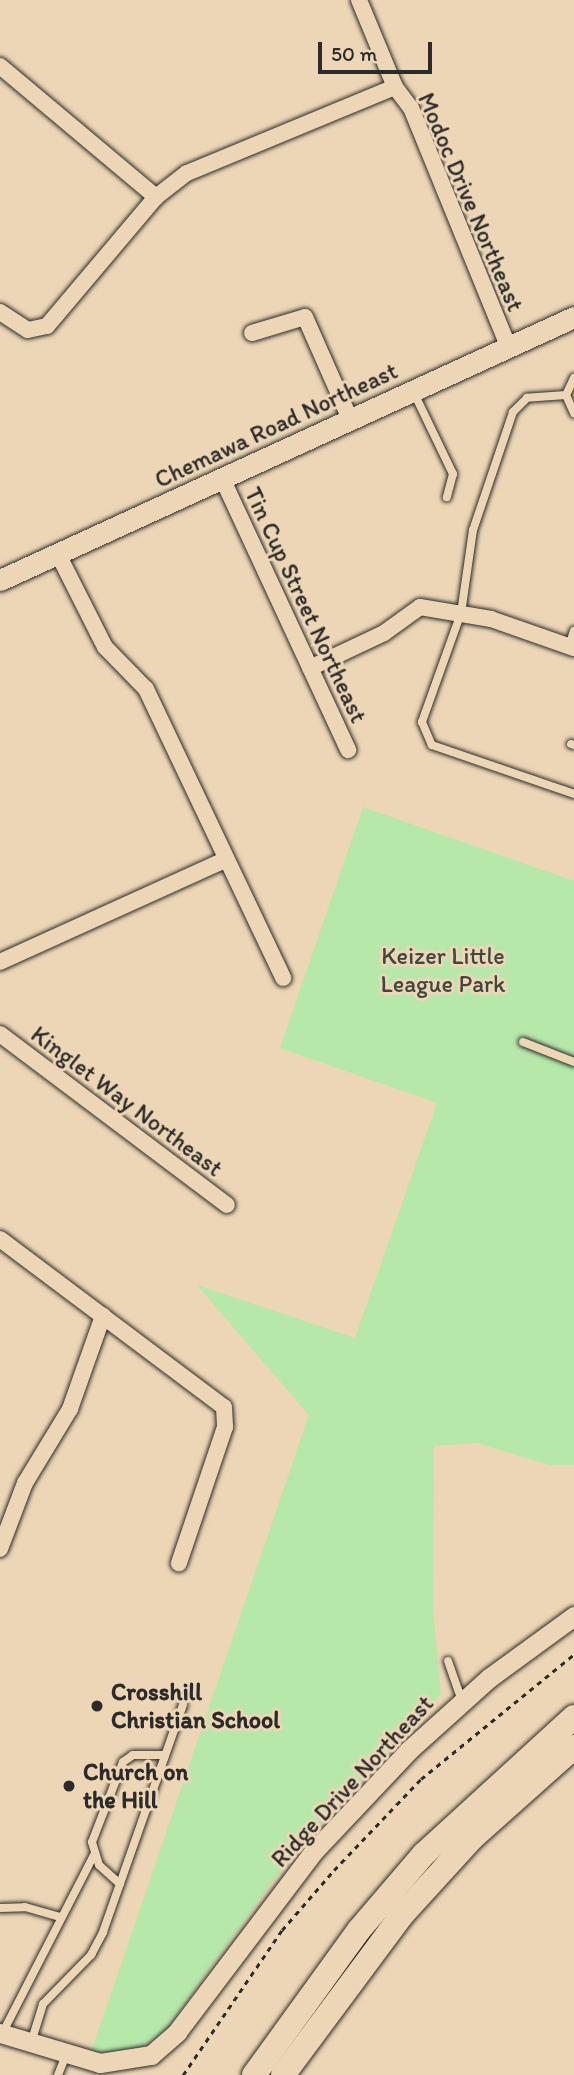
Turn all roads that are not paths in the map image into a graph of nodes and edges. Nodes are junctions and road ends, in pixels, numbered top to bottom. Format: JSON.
{"nodes":[{"id":1,"x":359,"y":0,"type":"edge"},
{"id":2,"x":0,"y":66,"type":"edge"},
{"id":3,"x":395,"y":87,"type":"junction"},
{"id":4,"x":156,"y":197,"type":"junction"},
{"id":5,"x":0,"y":312,"type":"edge"},
{"id":6,"x":574,"y":317,"type":"edge"},
{"id":7,"x":252,"y":333,"type":"dead end"},
{"id":8,"x":508,"y":346,"type":"junction"},
{"id":9,"x":574,"y":378,"type":"edge"},
{"id":10,"x":412,"y":391,"type":"junction"},
{"id":11,"x":566,"y":395,"type":"junction"},
{"id":12,"x":574,"y":413,"type":"edge"},
{"id":13,"x":350,"y":419,"type":"junction"},
{"id":14,"x":222,"y":478,"type":"junction"},
{"id":15,"x":447,"y":497,"type":"dead end"},
{"id":16,"x":58,"y":554,"type":"junction"},
{"id":17,"x":0,"y":580,"type":"edge"},
{"id":18,"x":461,"y":613,"type":"junction"},
{"id":19,"x":572,"y":642,"type":"edge"},
{"id":20,"x":310,"y":668,"type":"junction"},
{"id":21,"x":348,"y":750,"type":"dead end"},
{"id":22,"x":574,"y":794,"type":"edge"},
{"id":23,"x":225,"y":860,"type":"junction"},
{"id":24,"x":0,"y":962,"type":"edge"},
{"id":25,"x":282,"y":978,"type":"dead end"},
{"id":26,"x":0,"y":1034,"type":"edge"},
{"id":27,"x":523,"y":1042,"type":"dead end"},
{"id":28,"x":574,"y":1062,"type":"edge"},
{"id":29,"x":227,"y":1205,"type":"dead end"},
{"id":30,"x":0,"y":1239,"type":"edge"},
{"id":31,"x":103,"y":1316,"type":"junction"},
{"id":32,"x":0,"y":1496,"type":"edge"},
{"id":33,"x":17,"y":1502,"type":"junction"},
{"id":34,"x":0,"y":1549,"type":"edge"},
{"id":35,"x":179,"y":1563,"type":"dead end"},
{"id":36,"x":574,"y":1616,"type":"edge"},
{"id":37,"x":448,"y":1661,"type":"dead end"},
{"id":38,"x":462,"y":1702,"type":"junction"},
{"id":39,"x":183,"y":1704,"type":"dead end"},
{"id":40,"x":574,"y":1717,"type":"edge"},
{"id":41,"x":574,"y":1747,"type":"edge"},
{"id":42,"x":165,"y":1755,"type":"junction"},
{"id":43,"x":94,"y":1855,"type":"junction"},
{"id":44,"x":120,"y":1884,"type":"junction"},
{"id":45,"x":0,"y":1908,"type":"edge"},
{"id":46,"x":60,"y":1917,"type":"junction"},
{"id":47,"x":1,"y":2033,"type":"edge"},
{"id":48,"x":31,"y":2043,"type":"junction"},
{"id":49,"x":66,"y":2054,"type":"junction"},
{"id":50,"x":58,"y":2075,"type":"edge"},
{"id":51,"x":254,"y":2075,"type":"edge"},
{"id":52,"x":283,"y":2075,"type":"edge"}],
"edges":[{"from":1,"to":3,"type":"street","name":"Modoc Drive Northeast"},
{"from":2,"to":4,"type":"street"},
{"from":3,"to":4,"type":"street"},
{"from":3,"to":8,"type":"street","name":"Modoc Drive Northeast"},
{"from":4,"to":5,"type":"street"},
{"from":6,"to":8,"type":"main road","name":"Chemawa Road Northeast"},
{"from":7,"to":13,"type":"street"},
{"from":8,"to":10,"type":"main road","name":"Chemawa Road Northeast"},
{"from":9,"to":11,"type":"lane"},
{"from":10,"to":13,"type":"main road","name":"Chemawa Road Northeast"},
{"from":10,"to":15,"type":"lane"},
{"from":11,"to":12,"type":"lane"},
{"from":11,"to":18,"type":"lane"},
{"from":13,"to":14,"type":"main road","name":"Chemawa Road Northeast"},
{"from":14,"to":16,"type":"main road","name":"Chemawa Road Northeast"},
{"from":14,"to":20,"type":"street","name":"Tin Cup Street Northeast"},
{"from":16,"to":17,"type":"main road","name":"Chemawa Road Northeast"},
{"from":16,"to":23,"type":"street"},
{"from":18,"to":19,"type":"street"},
{"from":18,"to":20,"type":"street"},
{"from":18,"to":22,"type":"lane"},
{"from":20,"to":21,"type":"street","name":"Tin Cup Street Northeast"},
{"from":23,"to":24,"type":"street"},
{"from":23,"to":25,"type":"street"},
{"from":26,"to":29,"type":"street","name":"Kinglet Way Northeast"},
{"from":27,"to":28,"type":"lane"},
{"from":30,"to":31,"type":"street"},
{"from":31,"to":33,"type":"street"},
{"from":31,"to":35,"type":"street"},
{"from":32,"to":33,"type":"street"},
{"from":33,"to":34,"type":"street"},
{"from":36,"to":38,"type":"street","name":"Ridge Drive Northeast"},
{"from":37,"to":38,"type":"lane"},
{"from":38,"to":49,"type":"street","name":"Ridge Drive Northeast"},
{"from":39,"to":42,"type":"lane"},
{"from":40,"to":51,"type":"highway"},
{"from":41,"to":52,"type":"highway"},
{"from":42,"to":43,"type":"lane"},
{"from":42,"to":44,"type":"lane"},
{"from":43,"to":44,"type":"lane"},
{"from":43,"to":46,"type":"lane"},
{"from":44,"to":48,"type":"lane"},
{"from":45,"to":46,"type":"lane"},
{"from":46,"to":47,"type":"lane"},
{"from":47,"to":48,"type":"street"},
{"from":48,"to":49,"type":"street"},
{"from":49,"to":50,"type":"lane"}]}
